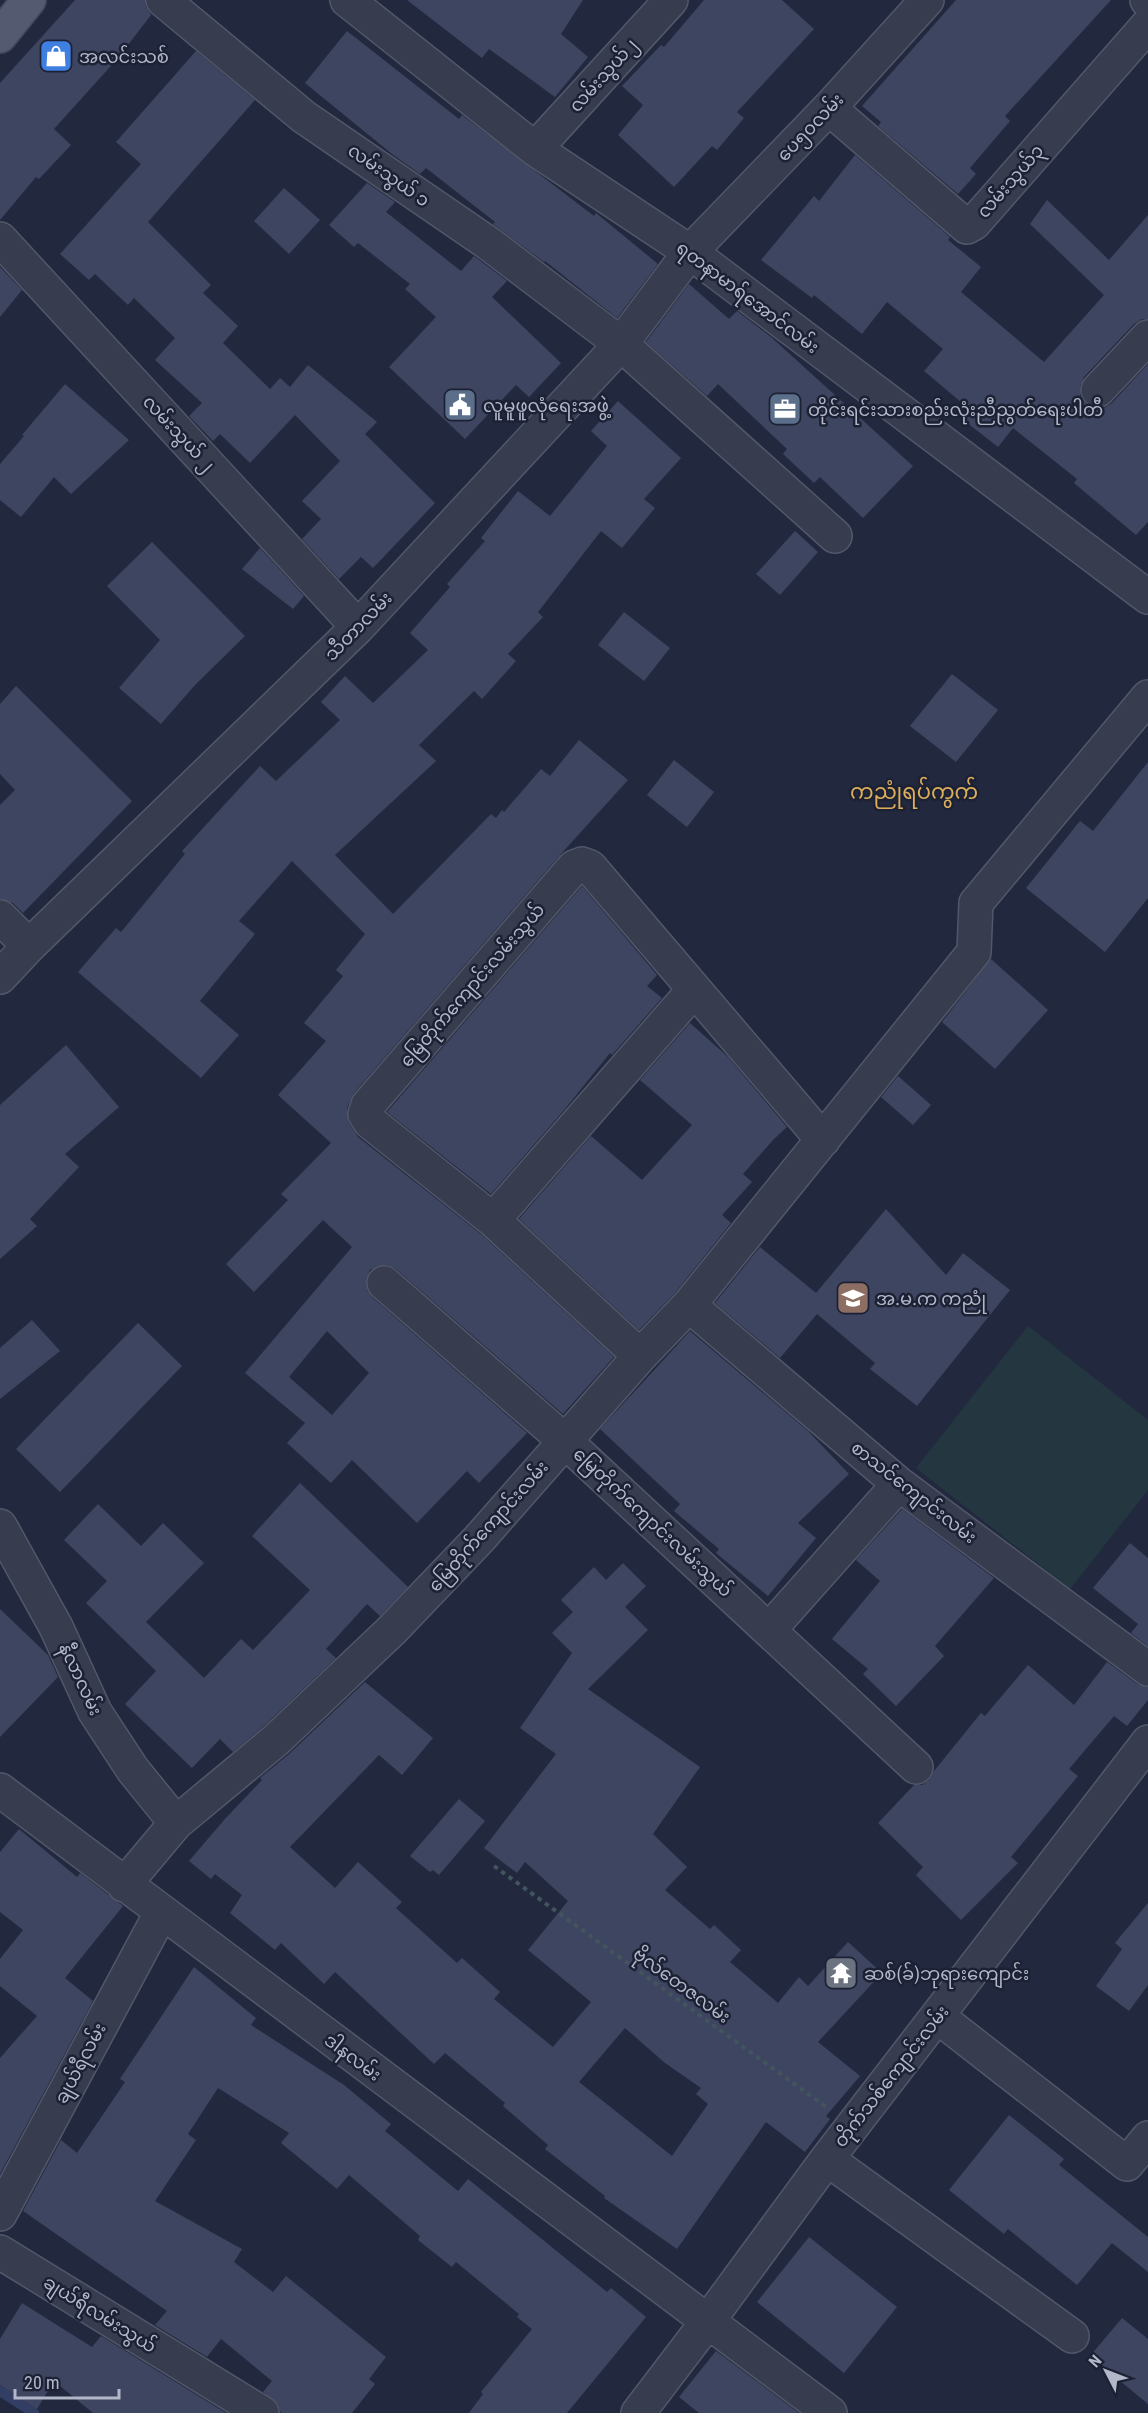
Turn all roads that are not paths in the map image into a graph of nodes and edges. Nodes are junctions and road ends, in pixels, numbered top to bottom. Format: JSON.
{"nodes":[{"id":1,"x":29,"y":0,"type":"edge"},
{"id":2,"x":163,"y":0,"type":"edge"},
{"id":3,"x":347,"y":0,"type":"edge"},
{"id":4,"x":671,"y":0,"type":"edge"},
{"id":5,"x":927,"y":0,"type":"edge"},
{"id":6,"x":1148,"y":25,"type":"edge"},
{"id":7,"x":0,"y":36,"type":"edge"},
{"id":8,"x":829,"y":108,"type":"junction"},
{"id":9,"x":535,"y":149,"type":"junction"},
{"id":10,"x":0,"y":239,"type":"edge"},
{"id":11,"x":690,"y":252,"type":"junction"},
{"id":12,"x":1148,"y":337,"type":"edge"},
{"id":13,"x":621,"y":344,"type":"junction"},
{"id":14,"x":1098,"y":390,"type":"dead end"},
{"id":15,"x":836,"y":536,"type":"dead end"},
{"id":16,"x":1148,"y":597,"type":"edge"},
{"id":17,"x":358,"y":627,"type":"junction"},
{"id":18,"x":1148,"y":697,"type":"edge"},
{"id":19,"x":0,"y":917,"type":"edge"},
{"id":20,"x":29,"y":946,"type":"junction"},
{"id":21,"x":0,"y":977,"type":"edge"},
{"id":22,"x":694,"y":990,"type":"junction"},
{"id":23,"x":823,"y":1140,"type":"junction"},
{"id":24,"x":493,"y":1220,"type":"junction"},
{"id":25,"x":384,"y":1283,"type":"dead end"},
{"id":26,"x":689,"y":1305,"type":"junction"},
{"id":27,"x":640,"y":1356,"type":"junction"},
{"id":28,"x":565,"y":1441,"type":"junction"},
{"id":29,"x":899,"y":1484,"type":"junction"},
{"id":30,"x":1,"y":1530,"type":"edge"},
{"id":31,"x":770,"y":1630,"type":"junction"},
{"id":32,"x":1148,"y":1669,"type":"edge"},
{"id":33,"x":1148,"y":1742,"type":"edge"},
{"id":34,"x":916,"y":1767,"type":"dead end"},
{"id":35,"x":0,"y":1790,"type":"edge"},
{"id":36,"x":176,"y":1823,"type":"junction"},
{"id":37,"x":124,"y":1885,"type":"junction"},
{"id":38,"x":160,"y":1913,"type":"junction"},
{"id":39,"x":937,"y":2016,"type":"junction"},
{"id":40,"x":1148,"y":2138,"type":"edge"},
{"id":41,"x":827,"y":2159,"type":"junction"},
{"id":42,"x":0,"y":2214,"type":"edge"},
{"id":43,"x":0,"y":2252,"type":"edge"},
{"id":44,"x":708,"y":2321,"type":"junction"},
{"id":45,"x":1072,"y":2336,"type":"dead end"},
{"id":46,"x":262,"y":2413,"type":"edge"},
{"id":47,"x":638,"y":2413,"type":"edge"},
{"id":48,"x":830,"y":2413,"type":"edge"}],
"edges":[{"from":1,"to":7,"type":"main road"},
{"from":2,"to":13,"type":"street","name":"လမ်းသွယ် ၁"},
{"from":3,"to":9,"type":"street","name":"ရတနာမာရ်အောင်လမ်း"},
{"from":4,"to":9,"type":"street","name":"လမ်းသွယ်၂"},
{"from":5,"to":8,"type":"street","name":"ပေ၅၀လမ်း"},
{"from":6,"to":8,"type":"street","name":"လမ်းသွယ်၃"},
{"from":8,"to":11,"type":"street","name":"ပေ၅၀လမ်း"},
{"from":9,"to":11,"type":"street","name":"ရတနာမာရ်အောင်လမ်း"},
{"from":10,"to":17,"type":"street","name":"လမ်းသွယ် ၂"},
{"from":11,"to":13,"type":"street","name":"သီတာလမ်း"},
{"from":11,"to":16,"type":"street","name":"ရတနာမာရ်အောင်လမ်း"},
{"from":12,"to":14,"type":"street"},
{"from":13,"to":15,"type":"street","name":"လမ်းသွယ် ၁"},
{"from":13,"to":17,"type":"street","name":"သီတာလမ်း"},
{"from":17,"to":20,"type":"street","name":"သီတာလမ်း"},
{"from":18,"to":23,"type":"street","name":"မြေတိုက်ကျောင်းလမ်း"},
{"from":19,"to":20,"type":"street"},
{"from":20,"to":21,"type":"street","name":"သီတာလမ်း"},
{"from":22,"to":23,"type":"street","name":"မြေတိုက်ကျောင်းလမ်းသွယ်"},
{"from":22,"to":24,"type":"street"},
{"from":22,"to":24,"type":"street","name":"မြေတိုက်ကျောင်းလမ်းသွယ်"},
{"from":23,"to":26,"type":"street","name":"မြေတိုက်ကျောင်းလမ်း"},
{"from":24,"to":27,"type":"street","name":"မြေတိုက်ကျောင်းလမ်းသွယ်"},
{"from":25,"to":28,"type":"street","name":"မြေတိုက်ကျောင်းလမ်းသွယ်"},
{"from":26,"to":27,"type":"street","name":"မြေတိုက်ကျောင်းလမ်း"},
{"from":26,"to":29,"type":"street","name":"စာသင်ကျောင်းလမ်း"},
{"from":27,"to":28,"type":"street","name":"မြေတိုက်ကျောင်းလမ်း"},
{"from":28,"to":31,"type":"street","name":"မြေတိုက်ကျောင်းလမ်းသွယ်"},
{"from":28,"to":36,"type":"street","name":"မြေတိုက်ကျောင်းလမ်း"},
{"from":29,"to":31,"type":"street"},
{"from":29,"to":32,"type":"street","name":"စာသင်ကျောင်းလမ်း"},
{"from":30,"to":36,"type":"street","name":"နီလာလမ်း"},
{"from":31,"to":34,"type":"street","name":"မြေတိုက်ကျောင်းလမ်းသွယ်"},
{"from":33,"to":39,"type":"street","name":"တိုက်သစ်ကျောင်းလမ်း"},
{"from":35,"to":37,"type":"street","name":"ဒါနလမ်း"},
{"from":36,"to":37,"type":"street","name":"မြေတိုက်ကျောင်းလမ်း"},
{"from":37,"to":38,"type":"street","name":"ဒါနလမ်း"},
{"from":38,"to":42,"type":"street","name":"ချယ်ရီလမ်း"},
{"from":38,"to":44,"type":"street","name":"ဒါနလမ်း"},
{"from":39,"to":40,"type":"street"},
{"from":39,"to":41,"type":"street","name":"တိုက်သစ်ကျောင်းလမ်း"},
{"from":41,"to":44,"type":"street","name":"တိုက်သစ်ကျောင်းလမ်း"},
{"from":41,"to":45,"type":"street"},
{"from":43,"to":46,"type":"street","name":"ချယ်ရီလမ်းသွယ်"},
{"from":44,"to":47,"type":"street","name":"တိုက်သစ်ကျောင်းလမ်း"},
{"from":44,"to":48,"type":"street","name":"ဒါနလမ်း"}]}
